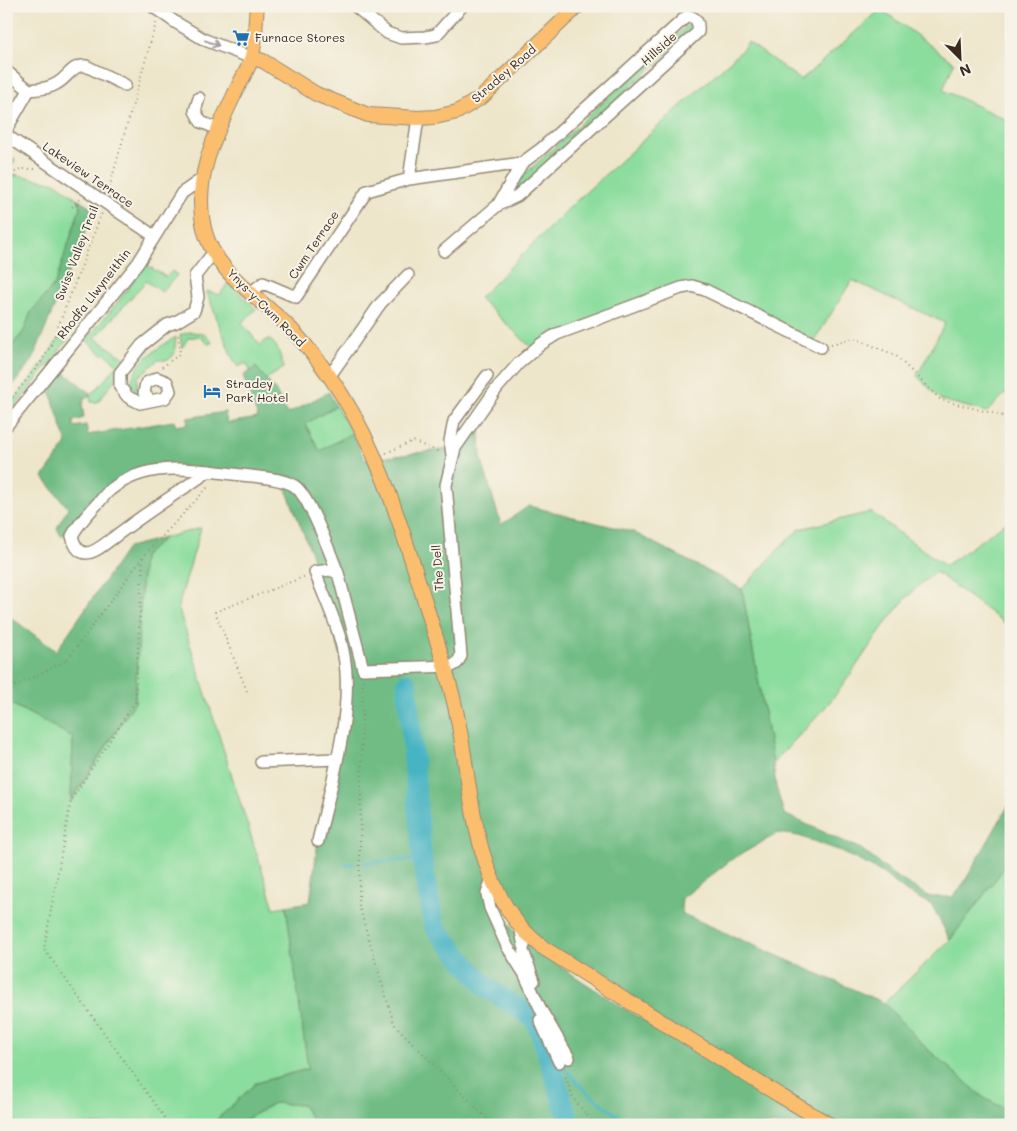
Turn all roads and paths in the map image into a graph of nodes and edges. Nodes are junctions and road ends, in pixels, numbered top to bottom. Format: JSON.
{"nodes":[{"id":1,"x":257,"y":6,"type":"edge"},
{"id":2,"x":354,"y":6,"type":"edge"},
{"id":3,"x":462,"y":6,"type":"edge"},
{"id":4,"x":578,"y":6,"type":"edge"},
{"id":5,"x":155,"y":11,"type":"edge"},
{"id":6,"x":252,"y":58,"type":"junction"},
{"id":7,"x":6,"y":71,"type":"edge"},
{"id":8,"x":125,"y":85,"type":"dead end"},
{"id":9,"x":29,"y":90,"type":"junction"},
{"id":10,"x":199,"y":98,"type":"dead end"},
{"id":11,"x":418,"y":118,"type":"junction"},
{"id":12,"x":218,"y":129,"type":"junction"},
{"id":13,"x":6,"y":130,"type":"edge"},
{"id":14,"x":6,"y":135,"type":"edge"},
{"id":15,"x":522,"y":163,"type":"junction"},
{"id":16,"x":50,"y":165,"type":"junction"},
{"id":17,"x":6,"y":177,"type":"edge"},
{"id":18,"x":202,"y":178,"type":"junction"},
{"id":19,"x":409,"y":179,"type":"junction"},
{"id":20,"x":367,"y":191,"type":"joint"},
{"id":21,"x":105,"y":203,"type":"junction"},
{"id":22,"x":498,"y":205,"type":"junction"},
{"id":23,"x":154,"y":236,"type":"junction"},
{"id":24,"x":444,"y":251,"type":"dead end"},
{"id":25,"x":213,"y":253,"type":"junction"},
{"id":26,"x":408,"y":275,"type":"dead end"},
{"id":27,"x":250,"y":293,"type":"junction"},
{"id":28,"x":176,"y":322,"type":"junction"},
{"id":29,"x":820,"y":347,"type":"joint"},
{"id":30,"x":163,"y":366,"type":"dead end"},
{"id":31,"x":487,"y":376,"type":"dead end"},
{"id":32,"x":329,"y":377,"type":"junction"},
{"id":33,"x":150,"y":401,"type":"dead end"},
{"id":34,"x":6,"y":405,"type":"edge"},
{"id":35,"x":1011,"y":418,"type":"edge"},
{"id":36,"x":6,"y":426,"type":"edge"},
{"id":37,"x":454,"y":452,"type":"junction"},
{"id":38,"x":375,"y":458,"type":"junction"},
{"id":39,"x":215,"y":472,"type":"junction"},
{"id":40,"x":143,"y":557,"type":"junction"},
{"id":41,"x":315,"y":572,"type":"junction"},
{"id":42,"x":338,"y":573,"type":"junction"},
{"id":43,"x":444,"y":665,"type":"junction"},
{"id":44,"x":363,"y":669,"type":"junction"},
{"id":45,"x":6,"y":691,"type":"edge"},
{"id":46,"x":247,"y":691,"type":"dead end"},
{"id":47,"x":336,"y":758,"type":"junction"},
{"id":48,"x":261,"y":762,"type":"dead end"},
{"id":49,"x":318,"y":841,"type":"dead end"},
{"id":50,"x":492,"y":878,"type":"junction"},
{"id":51,"x":520,"y":926,"type":"junction"},
{"id":52,"x":541,"y":1010,"type":"junction"},
{"id":53,"x":564,"y":1060,"type":"joint"},
{"id":54,"x":170,"y":1125,"type":"edge"},
{"id":55,"x":493,"y":1125,"type":"edge"},
{"id":56,"x":595,"y":1125,"type":"edge"},
{"id":57,"x":830,"y":1125,"type":"edge"}],
"edges":[{"from":1,"to":6,"type":"main road"},
{"from":2,"to":3,"type":"street"},
{"from":4,"to":11,"type":"main road","name":"Stradey Road"},
{"from":5,"to":6,"type":"street","one_way":true,"bridge":true},
{"from":5,"to":21,"type":"path","name":"Swiss Valley Trail"},
{"from":6,"to":11,"type":"main road","name":"Stradey Road"},
{"from":6,"to":12,"type":"main road","name":"Ynys-y-Cwm Road"},
{"from":7,"to":9,"type":"street"},
{"from":8,"to":9,"type":"street"},
{"from":9,"to":13,"type":"street"},
{"from":10,"to":12,"type":"street"},
{"from":11,"to":19,"type":"street"},
{"from":12,"to":18,"type":"main road","name":"Ynys-y-Cwm Road"},
{"from":14,"to":16,"type":"street","name":"Lakeview Terrace"},
{"from":15,"to":19,"type":"street","name":"Hillside"},
{"from":15,"to":22,"type":"street","name":"Hillside"},
{"from":15,"to":22,"type":"street","name":"Hillside"},
{"from":16,"to":17,"type":"path"},
{"from":16,"to":21,"type":"street","name":"Lakeview Terrace"},
{"from":18,"to":23,"type":"street","name":"Rhodfa Llwyneithin"},
{"from":18,"to":25,"type":"main road","name":"Ynys-y-Cwm Road"},
{"from":19,"to":20,"type":"street","name":"Hillside"},
{"from":20,"to":27,"type":"street","name":"Cwm Terrace"},
{"from":21,"to":23,"type":"street","name":"Lakeview Terrace"},
{"from":21,"to":34,"type":"path","name":"Swiss Valley Trail"},
{"from":22,"to":24,"type":"street","name":"Hillside"},
{"from":23,"to":36,"type":"street","name":"Rhodfa Llwyneithin"},
{"from":25,"to":27,"type":"main road","name":"Ynys-y-Cwm Road"},
{"from":25,"to":28,"type":"street"},
{"from":26,"to":32,"type":"street"},
{"from":27,"to":32,"type":"main road","name":"Ynys-y-Cwm Road"},
{"from":28,"to":30,"type":"path"},
{"from":28,"to":33,"type":"street"},
{"from":29,"to":35,"type":"path"},
{"from":29,"to":37,"type":"street"},
{"from":31,"to":37,"type":"street","name":"The Dell"},
{"from":32,"to":38,"type":"main road","name":"Ynys-y-Cwm Road"},
{"from":37,"to":38,"type":"path"},
{"from":37,"to":43,"type":"street","name":"The Dell"},
{"from":38,"to":43,"type":"main road","name":"Ynys-y-Cwm Road"},
{"from":39,"to":39,"type":"street"},
{"from":39,"to":40,"type":"path"},
{"from":39,"to":42,"type":"street"},
{"from":40,"to":45,"type":"path"},
{"from":40,"to":54,"type":"path"},
{"from":41,"to":42,"type":"street"},
{"from":41,"to":46,"type":"path"},
{"from":41,"to":47,"type":"street"},
{"from":42,"to":44,"type":"street"},
{"from":43,"to":44,"type":"street"},
{"from":43,"to":50,"type":"main road","name":"Ynys-y-Cwm Road"},
{"from":44,"to":55,"type":"path"},
{"from":47,"to":48,"type":"street"},
{"from":47,"to":49,"type":"street"},
{"from":50,"to":51,"type":"main road","name":"Ynys-y-Cwm Road"},
{"from":50,"to":52,"type":"street"},
{"from":51,"to":52,"type":"street"},
{"from":51,"to":57,"type":"main road","name":"Ynys-y-Cwm Road"},
{"from":52,"to":53,"type":"street"},
{"from":53,"to":56,"type":"path"}]}
